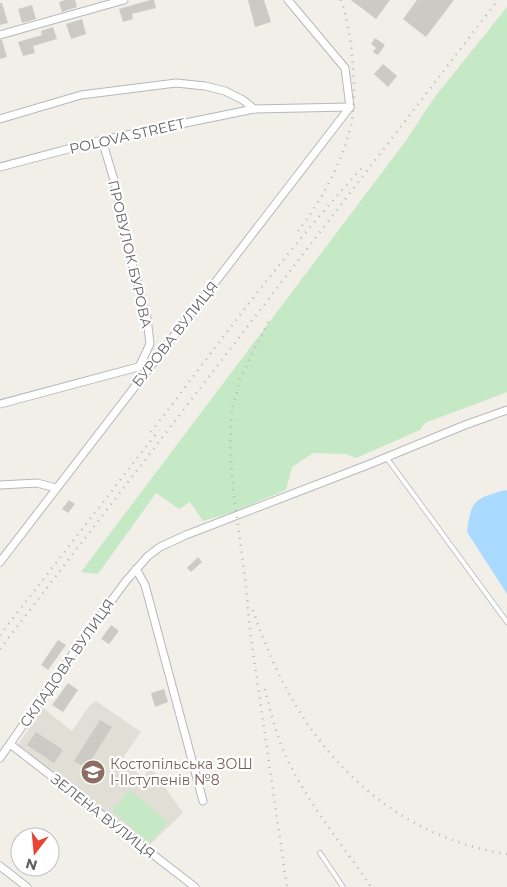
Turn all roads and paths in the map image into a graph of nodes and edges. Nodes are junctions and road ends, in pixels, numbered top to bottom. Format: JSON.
{"nodes":[{"id":1,"x":124,"y":0,"type":"edge"},
{"id":2,"x":288,"y":0,"type":"edge"},
{"id":3,"x":0,"y":35,"type":"edge"},
{"id":4,"x":350,"y":107,"type":"junction"},
{"id":5,"x":254,"y":109,"type":"junction"},
{"id":6,"x":0,"y":119,"type":"edge"},
{"id":7,"x":102,"y":140,"type":"junction"},
{"id":8,"x":0,"y":167,"type":"edge"},
{"id":9,"x":153,"y":363,"type":"junction"},
{"id":10,"x":139,"y":367,"type":"junction"},
{"id":11,"x":0,"y":404,"type":"edge"},
{"id":12,"x":507,"y":410,"type":"edge"},
{"id":13,"x":386,"y":457,"type":"junction"},
{"id":14,"x":0,"y":485,"type":"edge"},
{"id":15,"x":56,"y":488,"type":"junction"},
{"id":16,"x":0,"y":562,"type":"edge"},
{"id":17,"x":136,"y":569,"type":"junction"},
{"id":18,"x":507,"y":622,"type":"edge"},
{"id":19,"x":10,"y":744,"type":"junction"},
{"id":20,"x":0,"y":758,"type":"edge"},
{"id":21,"x":203,"y":801,"type":"dead end"},
{"id":22,"x":320,"y":854,"type":"dead end"},
{"id":23,"x":0,"y":866,"type":"edge"},
{"id":24,"x":27,"y":887,"type":"edge"},
{"id":25,"x":195,"y":887,"type":"edge"},
{"id":26,"x":343,"y":887,"type":"edge"}],
"edges":[{"from":1,"to":3,"type":"street"},
{"from":2,"to":4,"type":"street"},
{"from":4,"to":5,"type":"street","name":"POLOVA STREET"},
{"from":4,"to":9,"type":"street","name":"БУРОВА ВУЛИЦЯ"},
{"from":5,"to":6,"type":"street"},
{"from":5,"to":7,"type":"street","name":"POLOVA STREET"},
{"from":7,"to":8,"type":"street","name":"POLOVA STREET"},
{"from":7,"to":10,"type":"street","name":"ПРОВУЛОК БУРОВА"},
{"from":9,"to":10,"type":"street"},
{"from":9,"to":15,"type":"street","name":"БУРОВА ВУЛИЦЯ"},
{"from":10,"to":11,"type":"street"},
{"from":12,"to":13,"type":"street","name":"СКЛАДОВА ВУЛИЦЯ"},
{"from":13,"to":17,"type":"street","name":"СКЛАДОВА ВУЛИЦЯ"},
{"from":13,"to":18,"type":"lane"},
{"from":14,"to":15,"type":"street"},
{"from":15,"to":16,"type":"street","name":"БУРОВА ВУЛИЦЯ"},
{"from":17,"to":19,"type":"street","name":"СКЛАДОВА ВУЛИЦЯ"},
{"from":17,"to":21,"type":"street"},
{"from":19,"to":20,"type":"street","name":"СКЛАДОВА ВУЛИЦЯ"},
{"from":19,"to":25,"type":"street","name":"ЗЕЛЕНА ВУЛИЦЯ"},
{"from":22,"to":26,"type":"lane"},
{"from":23,"to":24,"type":"street"}]}
